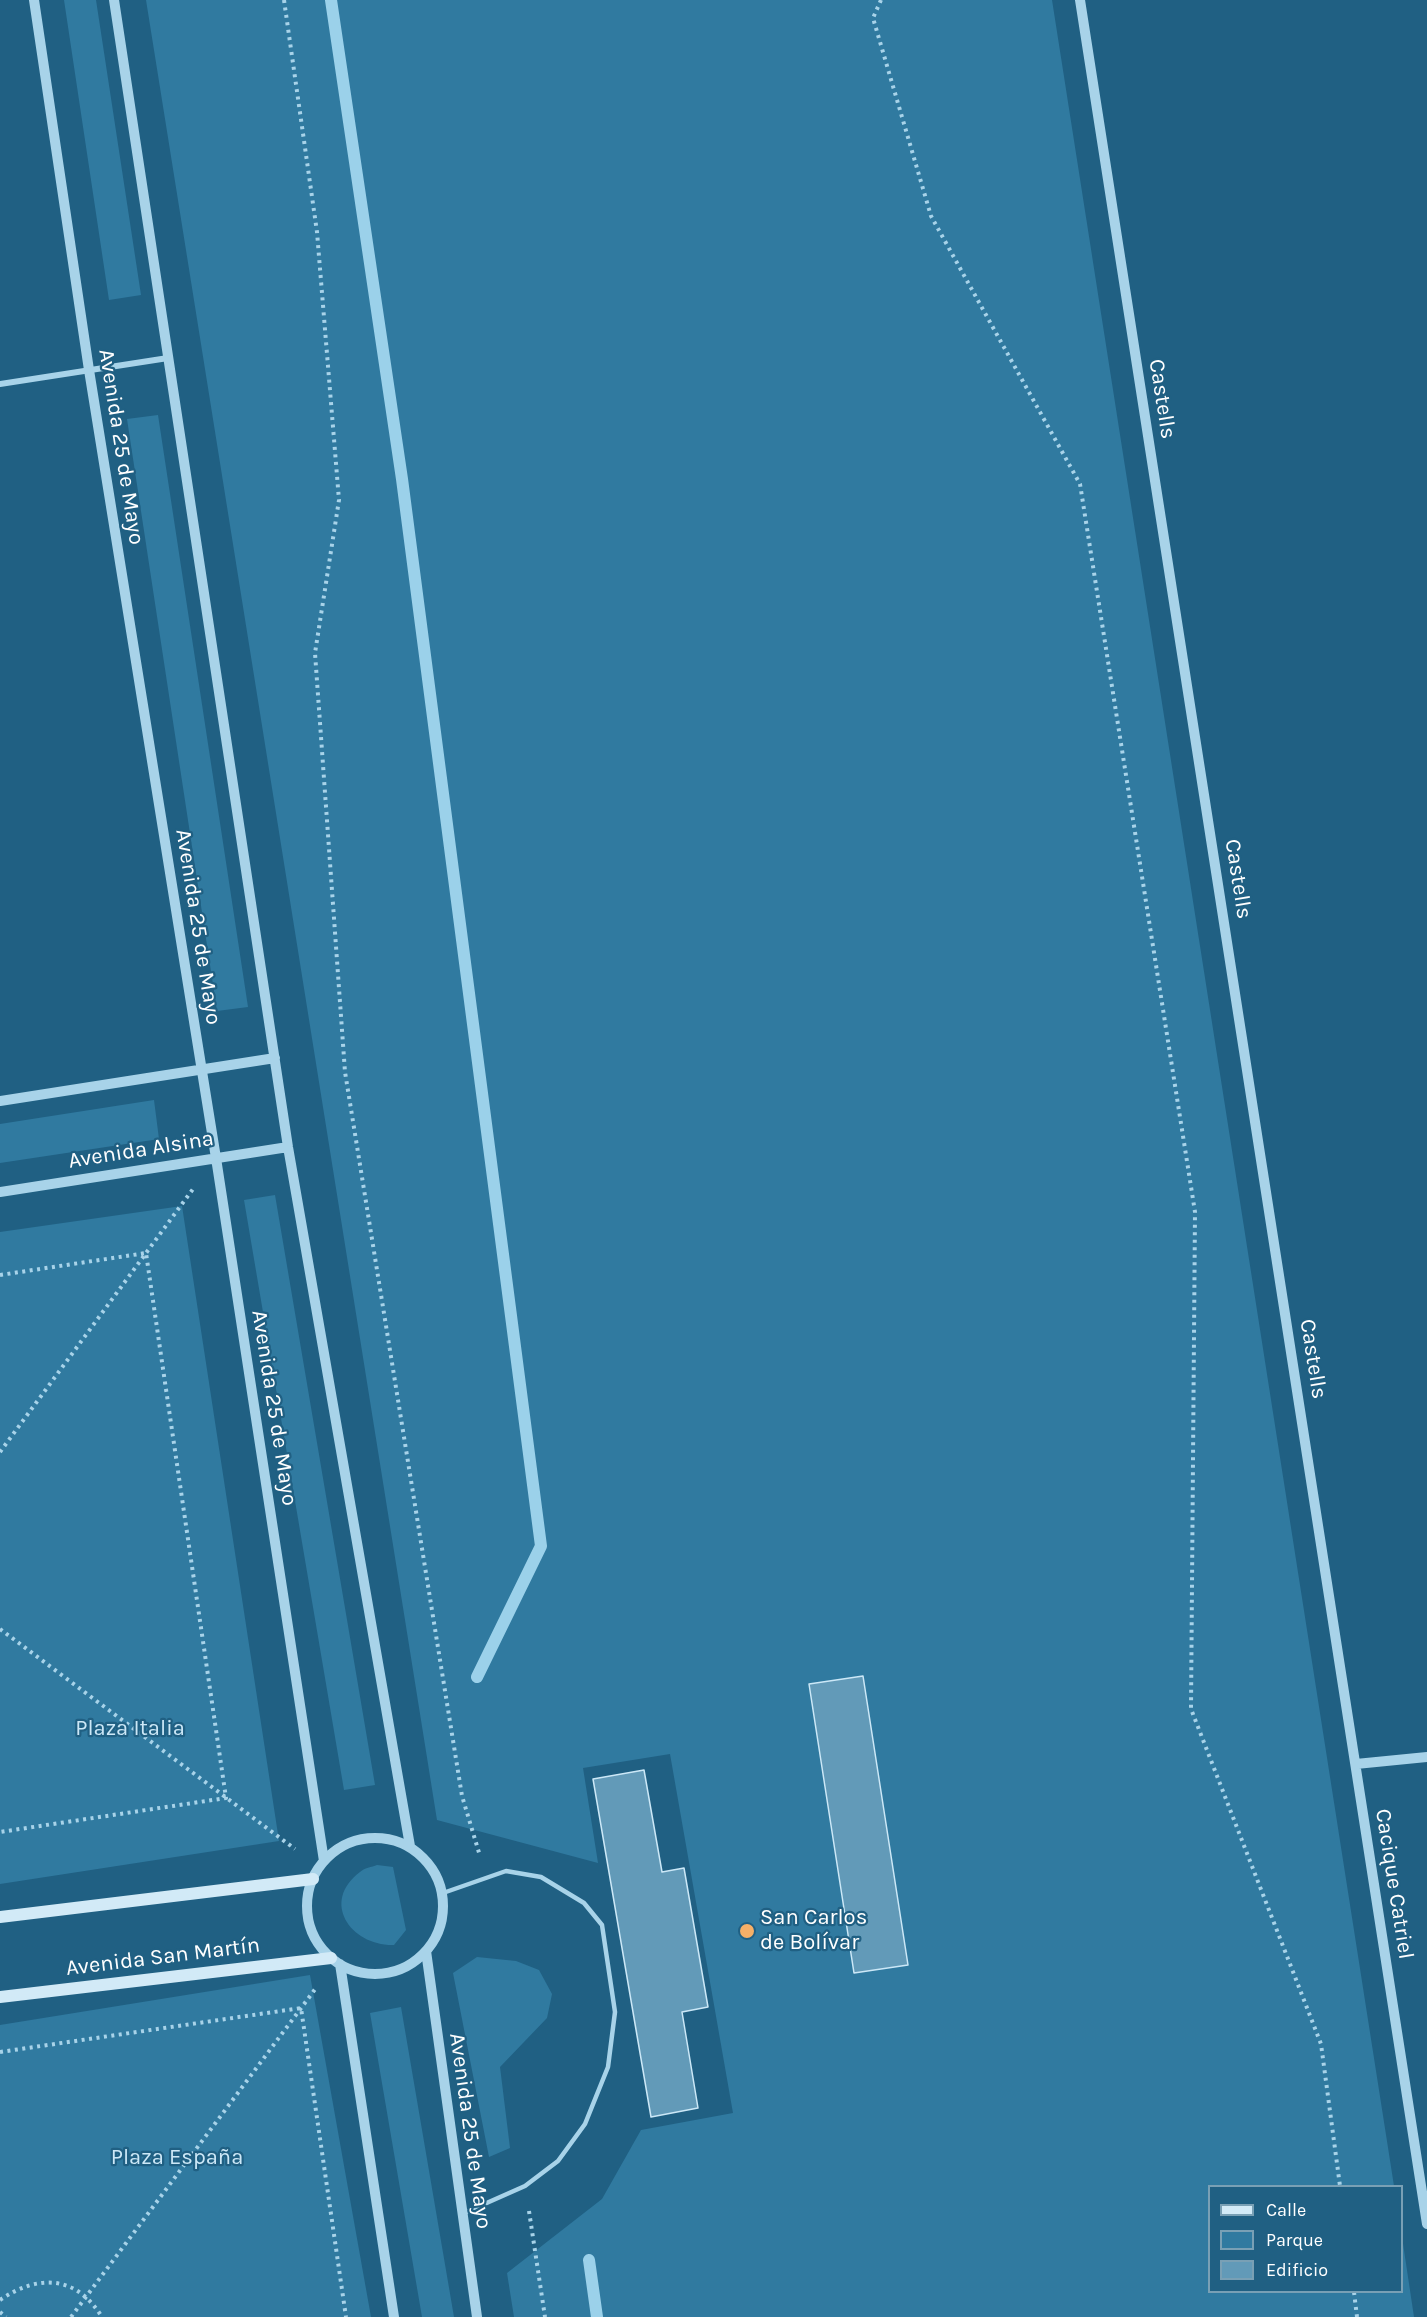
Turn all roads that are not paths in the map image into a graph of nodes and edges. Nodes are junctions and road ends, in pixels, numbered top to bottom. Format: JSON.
{"nodes":[{"id":1,"x":34,"y":0,"type":"edge"},
{"id":2,"x":114,"y":0,"type":"edge"},
{"id":3,"x":1080,"y":0,"type":"edge"},
{"id":4,"x":168,"y":358,"type":"junction"},
{"id":5,"x":89,"y":370,"type":"junction"},
{"id":6,"x":0,"y":384,"type":"edge"},
{"id":7,"x":275,"y":1058,"type":"junction"},
{"id":8,"x":201,"y":1070,"type":"junction"},
{"id":9,"x":0,"y":1101,"type":"edge"},
{"id":10,"x":288,"y":1147,"type":"junction"},
{"id":11,"x":216,"y":1158,"type":"junction"},
{"id":12,"x":0,"y":1192,"type":"edge"},
{"id":13,"x":1427,"y":1757,"type":"edge"},
{"id":14,"x":1356,"y":1764,"type":"junction"},
{"id":15,"x":410,"y":1846,"type":"junction"},
{"id":16,"x":319,"y":1869,"type":"junction"},
{"id":17,"x":442,"y":1893,"type":"junction"},
{"id":18,"x":0,"y":1917,"type":"edge"},
{"id":19,"x":426,"y":1951,"type":"junction"},
{"id":20,"x":336,"y":1961,"type":"junction"},
{"id":21,"x":0,"y":1997,"type":"edge"},
{"id":22,"x":462,"y":2214,"type":"junction"},
{"id":23,"x":1427,"y":2224,"type":"edge"},
{"id":24,"x":394,"y":2317,"type":"edge"},
{"id":25,"x":477,"y":2317,"type":"edge"}],
"edges":[{"from":1,"to":5,"type":"street","name":"Avenida 25 de Mayo"},
{"from":2,"to":4,"type":"street"},
{"from":3,"to":14,"type":"street","name":"Castells"},
{"from":4,"to":5,"type":"street"},
{"from":4,"to":7,"type":"street"},
{"from":5,"to":6,"type":"street"},
{"from":5,"to":8,"type":"street","name":"Avenida 25 de Mayo"},
{"from":7,"to":8,"type":"street"},
{"from":7,"to":10,"type":"street"},
{"from":8,"to":9,"type":"street"},
{"from":8,"to":11,"type":"street","name":"Avenida 25 de Mayo"},
{"from":10,"to":11,"type":"street","name":"Avenida Alsina"},
{"from":10,"to":15,"type":"street"},
{"from":11,"to":12,"type":"street","name":"Avenida Alsina"},
{"from":11,"to":16,"type":"street","name":"Avenida 25 de Mayo"},
{"from":13,"to":14,"type":"street"},
{"from":14,"to":23,"type":"street","name":"Cacique Catriel"},
{"from":15,"to":16,"type":"street"},
{"from":15,"to":17,"type":"street"},
{"from":16,"to":18,"type":"main road"},
{"from":16,"to":20,"type":"street"},
{"from":17,"to":19,"type":"street"},
{"from":17,"to":22,"type":"lane"},
{"from":19,"to":20,"type":"street"},
{"from":19,"to":22,"type":"street","name":"Avenida 25 de Mayo"},
{"from":20,"to":21,"type":"main road","name":"Avenida San Martín"},
{"from":20,"to":24,"type":"street"},
{"from":22,"to":25,"type":"street","name":"Avenida 25 de Mayo"}]}
